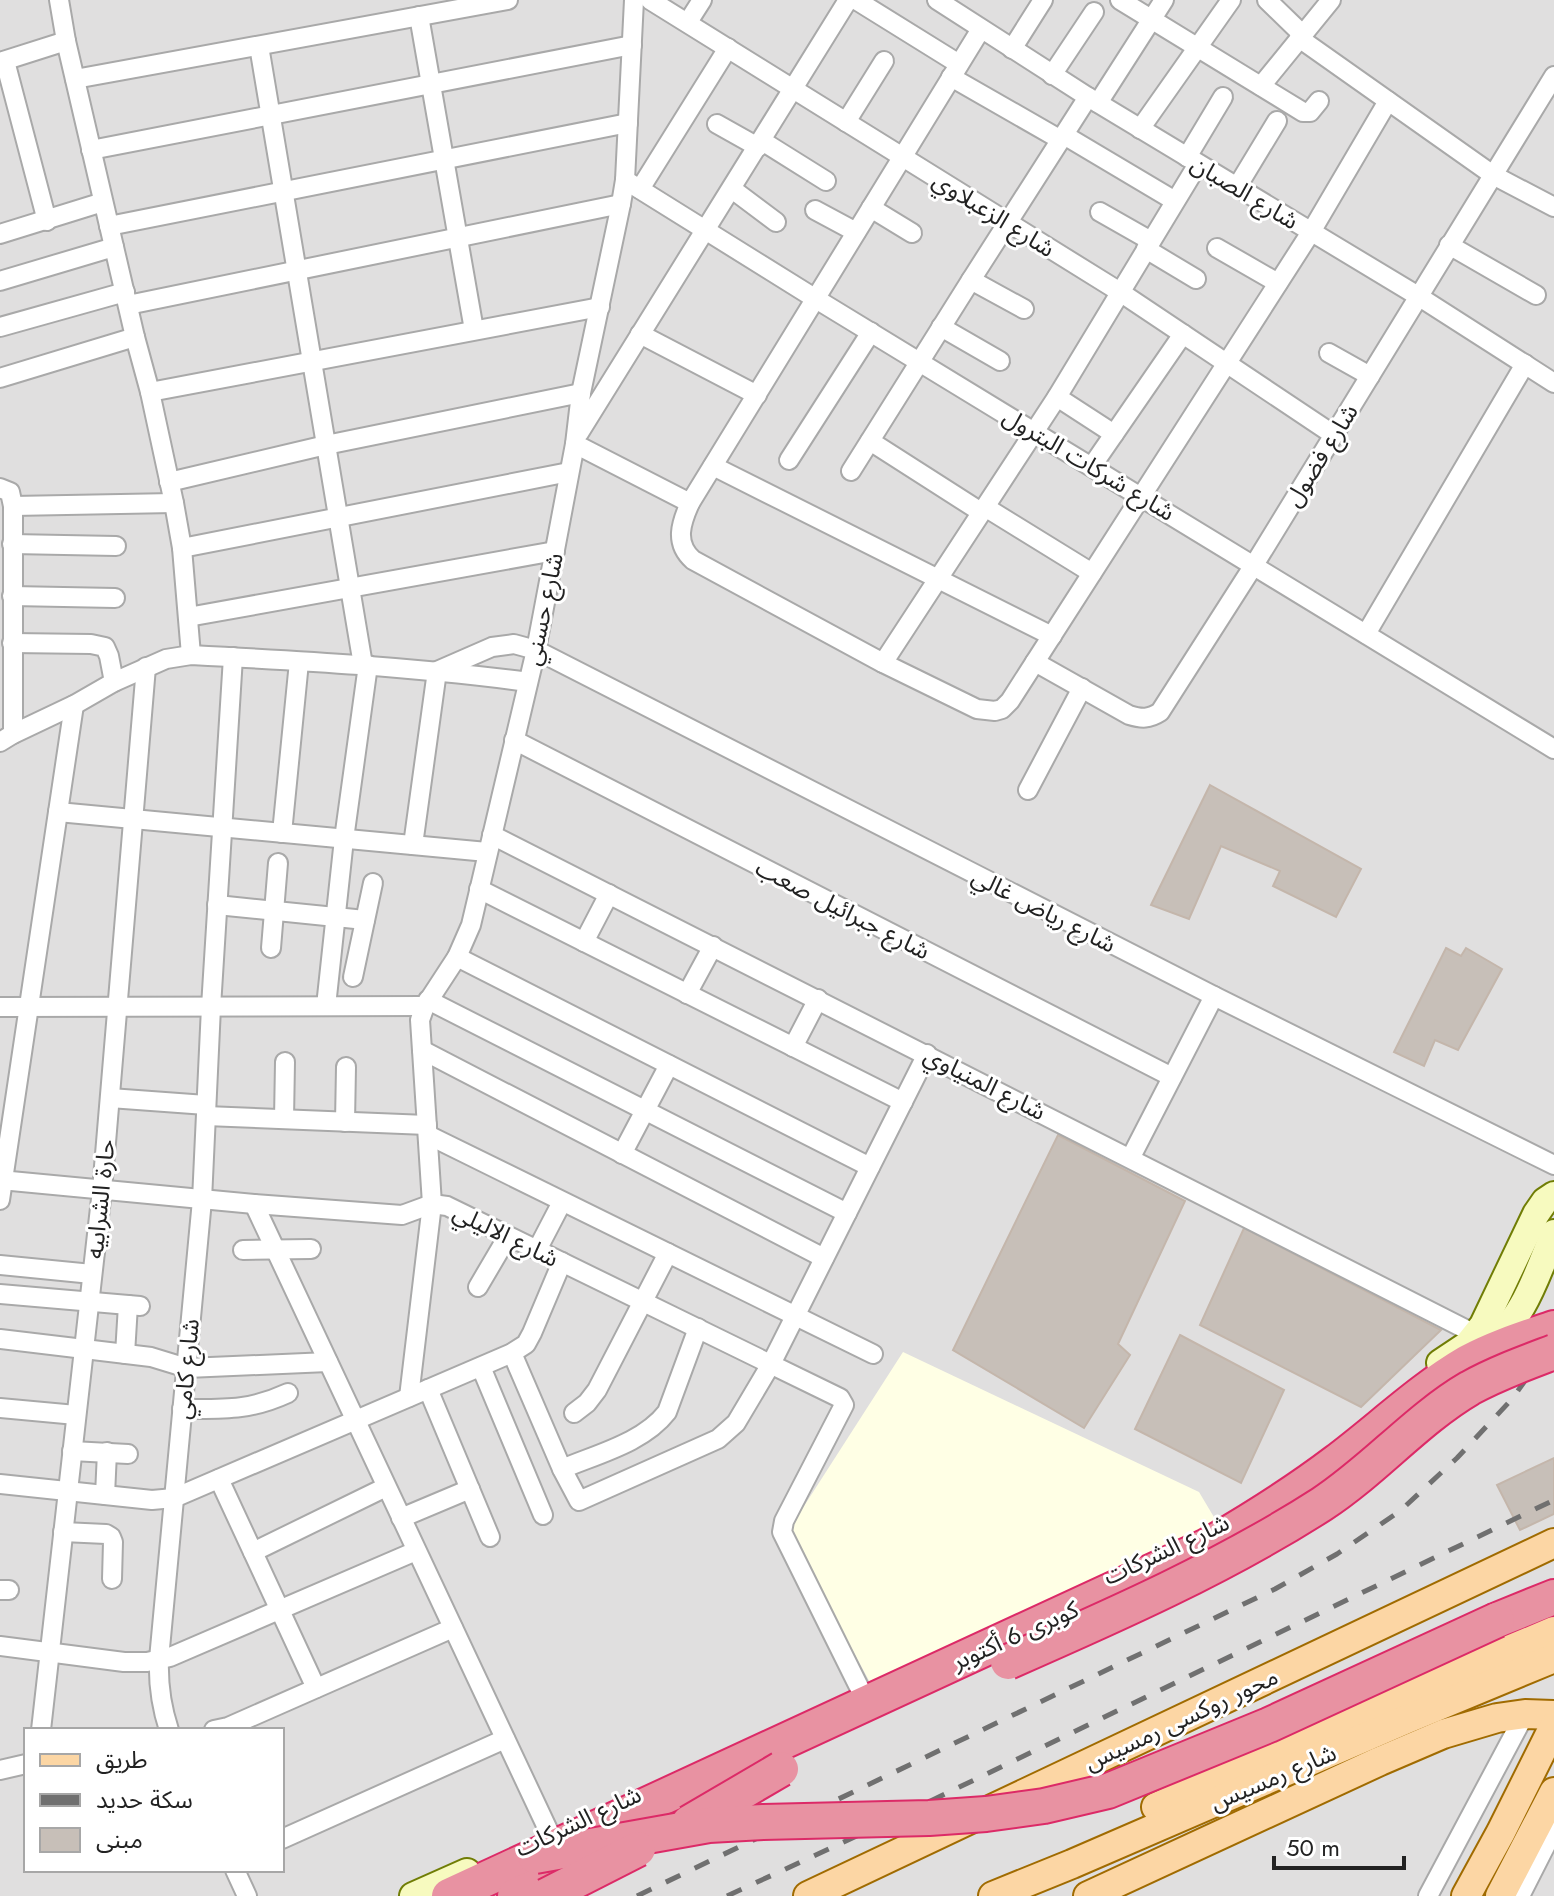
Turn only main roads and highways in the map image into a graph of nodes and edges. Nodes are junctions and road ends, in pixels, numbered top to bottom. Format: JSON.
{"nodes":[{"id":1,"x":1554,"y":1195,"type":"edge"},
{"id":2,"x":1554,"y":1233,"type":"edge"},
{"id":3,"x":1545,"y":1285,"type":"edge"},
{"id":4,"x":1519,"y":1310,"type":"junction"},
{"id":5,"x":1554,"y":1321,"type":"edge"},
{"id":6,"x":1554,"y":1328,"type":"edge"},
{"id":7,"x":1554,"y":1352,"type":"edge"},
{"id":8,"x":1418,"y":1383,"type":"junction"},
{"id":9,"x":1554,"y":1543,"type":"edge"},
{"id":10,"x":1554,"y":1597,"type":"edge"},
{"id":11,"x":1554,"y":1631,"type":"edge"},
{"id":12,"x":1554,"y":1658,"type":"edge"},
{"id":13,"x":1554,"y":1697,"type":"edge"},
{"id":14,"x":1525,"y":1714,"type":"junction"},
{"id":15,"x":1554,"y":1715,"type":"edge"},
{"id":16,"x":1554,"y":1726,"type":"edge"},
{"id":17,"x":1554,"y":1792,"type":"edge"},
{"id":18,"x":1072,"y":1864,"type":"junction"},
{"id":19,"x":538,"y":1873,"type":"edge"},
{"id":20,"x":413,"y":1896,"type":"edge"},
{"id":21,"x":425,"y":1896,"type":"edge"},
{"id":22,"x":449,"y":1896,"type":"edge"},
{"id":23,"x":808,"y":1896,"type":"edge"},
{"id":24,"x":993,"y":1896,"type":"edge"},
{"id":25,"x":1088,"y":1896,"type":"edge"},
{"id":26,"x":1466,"y":1896,"type":"edge"},
{"id":27,"x":1500,"y":1896,"type":"edge"}],
"edges":[{"from":1,"to":8,"type":"main road","name":"شارع الشركات"},
{"from":2,"to":3,"type":"main road","name":"شارع الشركات"},
{"from":3,"to":4,"type":"main road","name":"شارع الشركات"},
{"from":4,"to":5,"type":"main road"},
{"from":4,"to":8,"type":"main road","name":"شارع الشركات"},
{"from":6,"to":19,"type":"highway","name":"كوبرى 6 أكتوبر","bridge":true},
{"from":7,"to":19,"type":"highway","name":"كوبرى 6 أكتوبر","bridge":true},
{"from":8,"to":19,"type":"main road","name":"شارع الشركات"},
{"from":8,"to":21,"type":"main road","name":"شارع الشركات"},
{"from":9,"to":23,"type":"main road","name":"محور روكسى رمسيس"},
{"from":10,"to":19,"type":"highway","bridge":true},
{"from":11,"to":18,"type":"main road"},
{"from":12,"to":18,"type":"main road","name":"شارع رمسيس"},
{"from":13,"to":14,"type":"main road","name":"شارع رمسيس"},
{"from":14,"to":15,"type":"main road","name":"شارع رمسيس"},
{"from":14,"to":25,"type":"main road","name":"شارع رمسيس"},
{"from":16,"to":26,"type":"main road"},
{"from":17,"to":27,"type":"main road"},
{"from":18,"to":24,"type":"main road","name":"شارع رمسيس"},
{"from":19,"to":20,"type":"main road","name":"شارع الشركات"},
{"from":19,"to":22,"type":"highway","name":"كوبرى 6 أكتوبر"}]}
